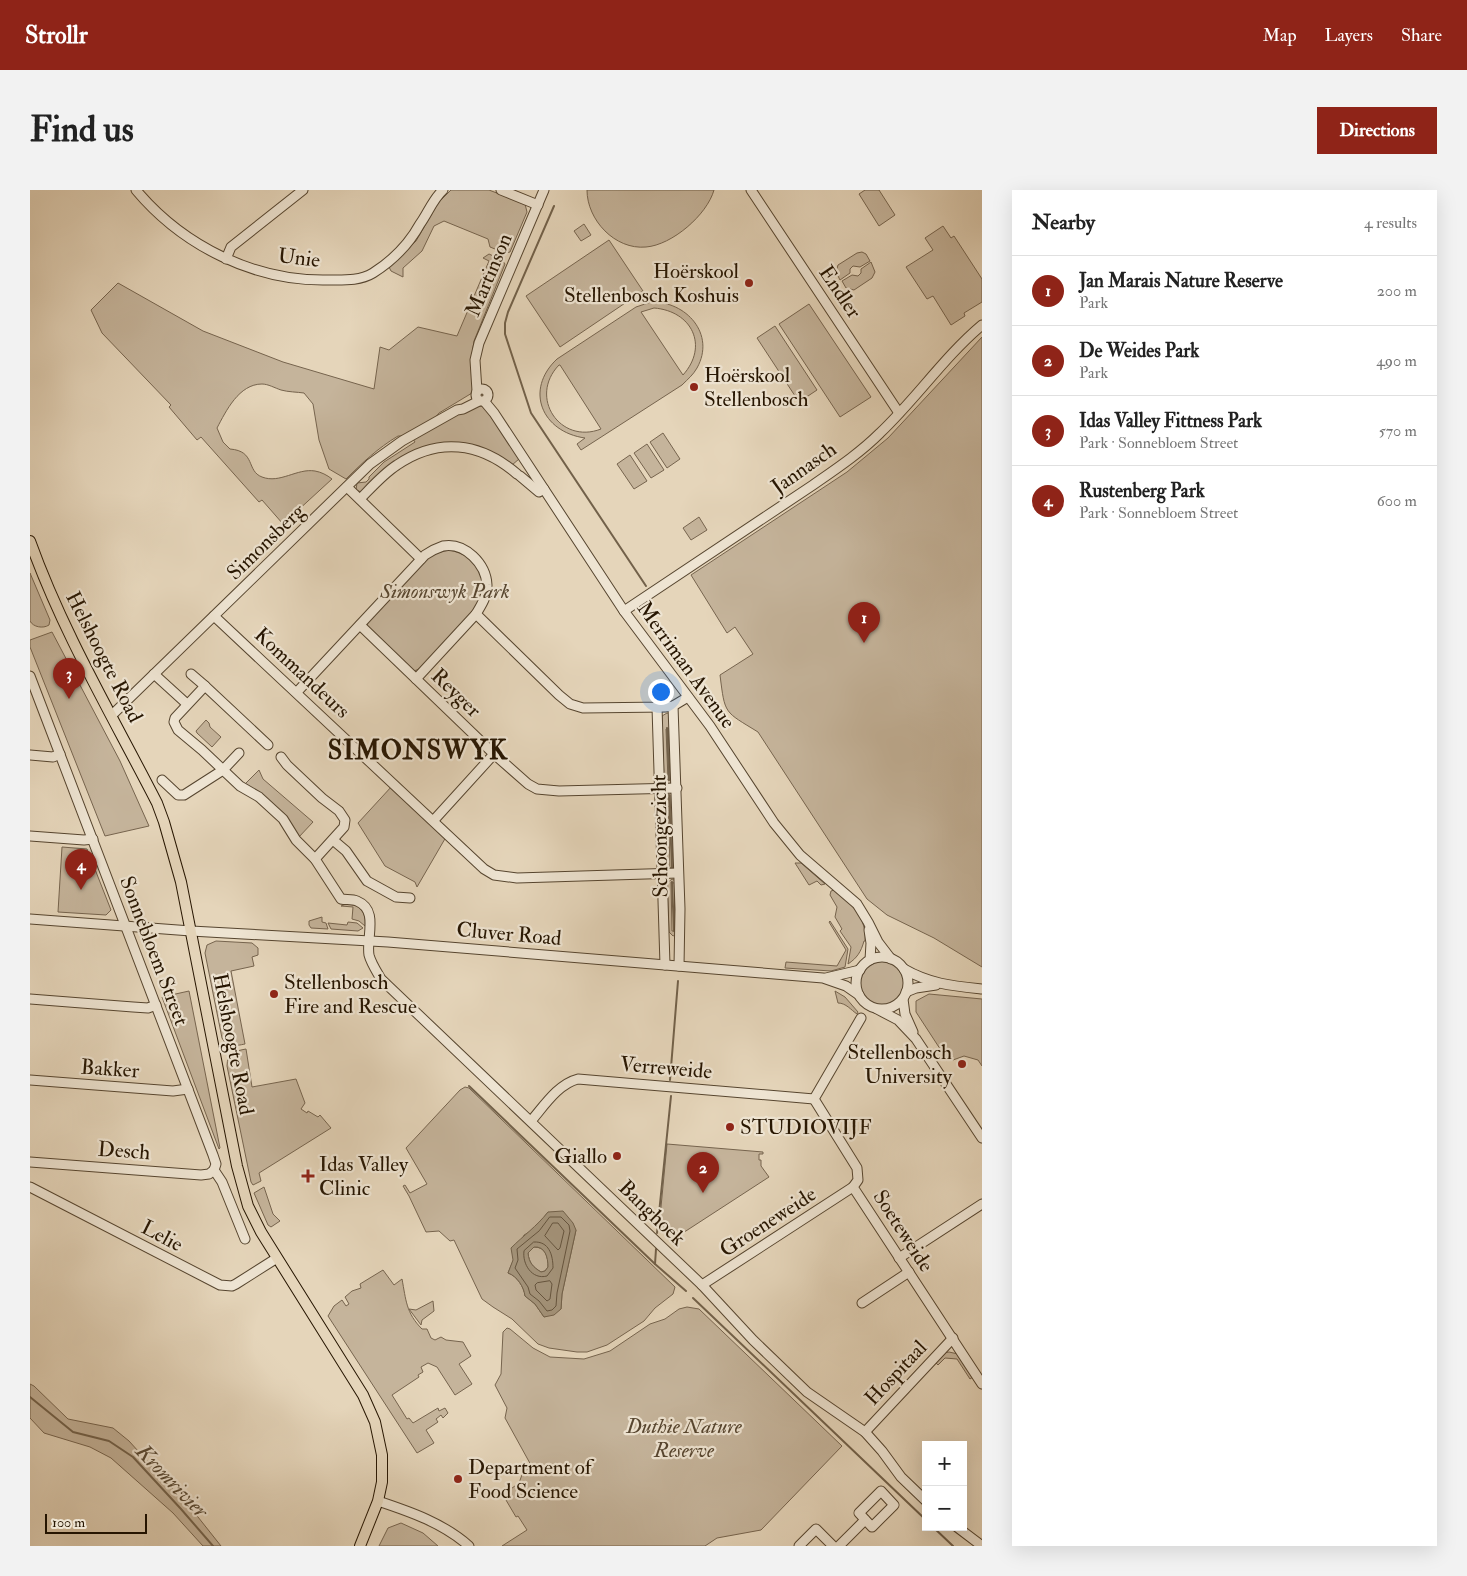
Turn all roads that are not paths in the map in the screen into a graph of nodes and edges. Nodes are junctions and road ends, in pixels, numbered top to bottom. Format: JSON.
{"nodes":[{"id":1,"x":136,"y":190,"type":"edge"},
{"id":2,"x":303,"y":190,"type":"edge"},
{"id":3,"x":444,"y":190,"type":"edge"},
{"id":4,"x":501,"y":190,"type":"edge"},
{"id":5,"x":544,"y":190,"type":"edge"},
{"id":6,"x":752,"y":190,"type":"edge"},
{"id":7,"x":538,"y":204,"type":"junction"},
{"id":8,"x":226,"y":258,"type":"junction"},
{"id":9,"x":982,"y":325,"type":"edge"},
{"id":10,"x":481,"y":396,"type":"junction"},
{"id":11,"x":898,"y":413,"type":"junction"},
{"id":12,"x":525,"y":461,"type":"junction"},
{"id":13,"x":517,"y":473,"type":"junction"},
{"id":14,"x":347,"y":487,"type":"junction"},
{"id":15,"x":544,"y":489,"type":"junction"},
{"id":16,"x":360,"y":499,"type":"junction"},
{"id":17,"x":30,"y":542,"type":"edge"},
{"id":18,"x":421,"y":559,"type":"junction"},
{"id":19,"x":624,"y":612,"type":"junction"},
{"id":20,"x":476,"y":614,"type":"junction"},
{"id":21,"x":214,"y":616,"type":"junction"},
{"id":22,"x":360,"y":625,"type":"junction"},
{"id":23,"x":154,"y":674,"type":"junction"},
{"id":24,"x":191,"y":674,"type":"dead end"},
{"id":25,"x":30,"y":676,"type":"edge"},
{"id":26,"x":416,"y":678,"type":"junction"},
{"id":27,"x":205,"y":686,"type":"junction"},
{"id":28,"x":297,"y":692,"type":"junction"},
{"id":29,"x":688,"y":697,"type":"junction"},
{"id":30,"x":187,"y":704,"type":"junction"},
{"id":31,"x":673,"y":706,"type":"junction"},
{"id":32,"x":657,"y":707,"type":"junction"},
{"id":33,"x":112,"y":715,"type":"junction"},
{"id":34,"x":268,"y":745,"type":"dead end"},
{"id":35,"x":239,"y":753,"type":"dead end"},
{"id":36,"x":60,"y":754,"type":"junction"},
{"id":37,"x":494,"y":754,"type":"junction"},
{"id":38,"x":30,"y":755,"type":"edge"},
{"id":39,"x":281,"y":757,"type":"dead end"},
{"id":40,"x":223,"y":770,"type":"junction"},
{"id":41,"x":162,"y":780,"type":"dead end"},
{"id":42,"x":661,"y":788,"type":"junction"},
{"id":43,"x":677,"y":788,"type":"junction"},
{"id":44,"x":434,"y":820,"type":"junction"},
{"id":45,"x":30,"y":836,"type":"edge"},
{"id":46,"x":93,"y":839,"type":"junction"},
{"id":47,"x":333,"y":840,"type":"junction"},
{"id":48,"x":315,"y":859,"type":"junction"},
{"id":49,"x":663,"y":874,"type":"junction"},
{"id":50,"x":678,"y":874,"type":"junction"},
{"id":51,"x":410,"y":898,"type":"dead end"},
{"id":52,"x":30,"y":919,"type":"edge"},
{"id":53,"x":868,"y":922,"type":"junction"},
{"id":54,"x":126,"y":926,"type":"junction"},
{"id":55,"x":191,"y":931,"type":"junction"},
{"id":56,"x":664,"y":938,"type":"junction"},
{"id":57,"x":680,"y":938,"type":"junction"},
{"id":58,"x":370,"y":941,"type":"junction"},
{"id":59,"x":891,"y":959,"type":"junction"},
{"id":60,"x":870,"y":960,"type":"junction"},
{"id":61,"x":665,"y":965,"type":"junction"},
{"id":62,"x":679,"y":966,"type":"junction"},
{"id":63,"x":904,"y":969,"type":"junction"},
{"id":64,"x":860,"y":970,"type":"junction"},
{"id":65,"x":823,"y":978,"type":"junction"},
{"id":66,"x":942,"y":985,"type":"junction"},
{"id":67,"x":982,"y":989,"type":"edge"},
{"id":68,"x":859,"y":996,"type":"junction"},
{"id":69,"x":904,"y":996,"type":"junction"},
{"id":70,"x":30,"y":999,"type":"edge"},
{"id":71,"x":156,"y":1005,"type":"junction"},
{"id":72,"x":877,"y":1009,"type":"junction"},
{"id":73,"x":860,"y":1018,"type":"dead end"},
{"id":74,"x":916,"y":1039,"type":"junction"},
{"id":75,"x":30,"y":1080,"type":"edge"},
{"id":76,"x":188,"y":1089,"type":"junction"},
{"id":77,"x":814,"y":1099,"type":"junction"},
{"id":78,"x":532,"y":1121,"type":"junction"},
{"id":79,"x":982,"y":1138,"type":"edge"},
{"id":80,"x":30,"y":1162,"type":"edge"},
{"id":81,"x":214,"y":1170,"type":"junction"},
{"id":82,"x":30,"y":1187,"type":"edge"},
{"id":83,"x":853,"y":1187,"type":"junction"},
{"id":84,"x":982,"y":1204,"type":"edge"},
{"id":85,"x":244,"y":1239,"type":"dead end"},
{"id":86,"x":277,"y":1258,"type":"junction"},
{"id":87,"x":899,"y":1258,"type":"junction"},
{"id":88,"x":909,"y":1272,"type":"junction"},
{"id":89,"x":702,"y":1285,"type":"junction"},
{"id":90,"x":862,"y":1303,"type":"dead end"},
{"id":91,"x":953,"y":1338,"type":"junction"},
{"id":92,"x":982,"y":1384,"type":"edge"},
{"id":93,"x":865,"y":1432,"type":"junction"},
{"id":94,"x":922,"y":1497,"type":"edge"},
{"id":95,"x":378,"y":1501,"type":"junction"},
{"id":96,"x":865,"y":1520,"type":"dead end"},
{"id":97,"x":963,"y":1531,"type":"edge"},
{"id":98,"x":360,"y":1546,"type":"edge"},
{"id":99,"x":469,"y":1546,"type":"edge"},
{"id":100,"x":799,"y":1546,"type":"edge"},
{"id":101,"x":833,"y":1546,"type":"edge"},
{"id":102,"x":839,"y":1546,"type":"edge"},
{"id":103,"x":982,"y":1546,"type":"edge"}],
"edges":[{"from":1,"to":8,"type":"street","name":"Unie"},
{"from":2,"to":8,"type":"street"},
{"from":3,"to":8,"type":"street","name":"Unie"},
{"from":4,"to":7,"type":"street"},
{"from":5,"to":7,"type":"street","name":"Martinson"},
{"from":6,"to":11,"type":"street","name":"Endler"},
{"from":7,"to":10,"type":"street","name":"Martinson"},
{"from":9,"to":11,"type":"street","name":"Jannasch"},
{"from":10,"to":12,"type":"street","name":"Merriman Avenue"},
{"from":10,"to":14,"type":"street","name":"Simonsberg"},
{"from":11,"to":19,"type":"street","name":"Jannasch"},
{"from":12,"to":13,"type":"street"},
{"from":12,"to":15,"type":"street","name":"Merriman Avenue"},
{"from":13,"to":15,"type":"street"},
{"from":13,"to":16,"type":"street"},
{"from":14,"to":16,"type":"street"},
{"from":14,"to":21,"type":"street","name":"Simonsberg"},
{"from":15,"to":19,"type":"street","name":"Merriman Avenue"},
{"from":16,"to":18,"type":"street"},
{"from":17,"to":33,"type":"main road","name":"Helshoogte Road"},
{"from":18,"to":20,"type":"street"},
{"from":18,"to":22,"type":"street"},
{"from":19,"to":29,"type":"street","name":"Merriman Avenue"},
{"from":20,"to":26,"type":"street"},
{"from":20,"to":32,"type":"street"},
{"from":21,"to":23,"type":"street","name":"Simonsberg"},
{"from":21,"to":28,"type":"street","name":"Kommandeurs"},
{"from":22,"to":26,"type":"street","name":"Reyger"},
{"from":22,"to":28,"type":"street"},
{"from":23,"to":30,"type":"street"},
{"from":23,"to":33,"type":"street","name":"Simonsberg"},
{"from":24,"to":27,"type":"street"},
{"from":25,"to":36,"type":"street","name":"Sonnebloem Street"},
{"from":26,"to":37,"type":"street","name":"Reyger"},
{"from":27,"to":30,"type":"street"},
{"from":27,"to":34,"type":"street"},
{"from":28,"to":44,"type":"street","name":"Kommandeurs"},
{"from":29,"to":31,"type":"street"},
{"from":29,"to":53,"type":"street","name":"Merriman Avenue"},
{"from":30,"to":40,"type":"street"},
{"from":31,"to":32,"type":"street"},
{"from":31,"to":43,"type":"street","name":"Schoongezicht"},
{"from":32,"to":42,"type":"street","name":"Schoongezicht"},
{"from":33,"to":55,"type":"main road","name":"Helshoogte Road"},
{"from":35,"to":40,"type":"street"},
{"from":36,"to":38,"type":"street"},
{"from":36,"to":46,"type":"street","name":"Sonnebloem Street"},
{"from":37,"to":42,"type":"street","name":"Reyger"},
{"from":37,"to":44,"type":"street"},
{"from":39,"to":47,"type":"street"},
{"from":40,"to":41,"type":"street"},
{"from":40,"to":48,"type":"street"},
{"from":42,"to":43,"type":"street","name":"Reyger"},
{"from":42,"to":49,"type":"street","name":"Schoongezicht"},
{"from":43,"to":50,"type":"street","name":"Schoongezicht"},
{"from":44,"to":49,"type":"street","name":"Kommandeurs"},
{"from":45,"to":46,"type":"street"},
{"from":46,"to":54,"type":"street","name":"Sonnebloem Street"},
{"from":47,"to":48,"type":"street"},
{"from":47,"to":51,"type":"street"},
{"from":48,"to":58,"type":"street","name":"Banghoek"},
{"from":49,"to":50,"type":"street","name":"Kommandeurs"},
{"from":49,"to":56,"type":"street","name":"Schoongezicht"},
{"from":50,"to":57,"type":"street","name":"Schoongezicht"},
{"from":52,"to":54,"type":"street","name":"Cluver Road"},
{"from":53,"to":59,"type":"street","name":"Merriman Avenue"},
{"from":53,"to":60,"type":"street","name":"Merriman Avenue"},
{"from":54,"to":55,"type":"street","name":"Cluver Road"},
{"from":54,"to":71,"type":"street","name":"Sonnebloem Street"},
{"from":55,"to":58,"type":"street","name":"Cluver Road"},
{"from":55,"to":86,"type":"main road","name":"Helshoogte Road"},
{"from":56,"to":57,"type":"street"},
{"from":56,"to":61,"type":"street","name":"Schoongezicht"},
{"from":57,"to":62,"type":"street","name":"Schoongezicht"},
{"from":58,"to":61,"type":"street","name":"Cluver Road"},
{"from":58,"to":78,"type":"street","name":"Banghoek"},
{"from":59,"to":60,"type":"street"},
{"from":59,"to":63,"type":"street"},
{"from":60,"to":64,"type":"street"},
{"from":61,"to":62,"type":"street","name":"Cluver Road"},
{"from":62,"to":65,"type":"street","name":"Cluver Road"},
{"from":63,"to":66,"type":"street"},
{"from":63,"to":69,"type":"street"},
{"from":64,"to":65,"type":"street","name":"Cluver Road"},
{"from":64,"to":68,"type":"street"},
{"from":65,"to":68,"type":"street","name":"Cluver Road"},
{"from":66,"to":67,"type":"street"},
{"from":66,"to":69,"type":"street"},
{"from":68,"to":72,"type":"street"},
{"from":69,"to":72,"type":"street"},
{"from":69,"to":74,"type":"street"},
{"from":70,"to":71,"type":"street"},
{"from":71,"to":76,"type":"street","name":"Sonnebloem Street"},
{"from":72,"to":74,"type":"street"},
{"from":73,"to":77,"type":"street"},
{"from":74,"to":79,"type":"street"},
{"from":75,"to":76,"type":"street","name":"Bakker"},
{"from":76,"to":81,"type":"street","name":"Sonnebloem Street"},
{"from":77,"to":78,"type":"street","name":"Verreweide"},
{"from":77,"to":83,"type":"street","name":"Soeteweide"},
{"from":78,"to":89,"type":"street","name":"Banghoek"},
{"from":80,"to":81,"type":"street","name":"Desch"},
{"from":81,"to":85,"type":"street","name":"Sonnebloem Street"},
{"from":82,"to":86,"type":"street","name":"Lelie"},
{"from":83,"to":87,"type":"street","name":"Soeteweide"},
{"from":83,"to":89,"type":"street","name":"Groeneweide"},
{"from":84,"to":87,"type":"street"},
{"from":86,"to":95,"type":"main road","name":"Helshoogte Road"},
{"from":87,"to":88,"type":"street","name":"Soeteweide"},
{"from":88,"to":90,"type":"street"},
{"from":88,"to":91,"type":"street","name":"Soeteweide"},
{"from":89,"to":93,"type":"street","name":"Banghoek"},
{"from":91,"to":92,"type":"street","name":"Soeteweide"},
{"from":91,"to":93,"type":"street","name":"Hospitaal"},
{"from":93,"to":94,"type":"street","name":"Banghoek"},
{"from":95,"to":98,"type":"main road","name":"Helshoogte Road"},
{"from":95,"to":99,"type":"street"},
{"from":96,"to":102,"type":"street"},
{"from":97,"to":103,"type":"street"},
{"from":100,"to":101,"type":"street"}]}
